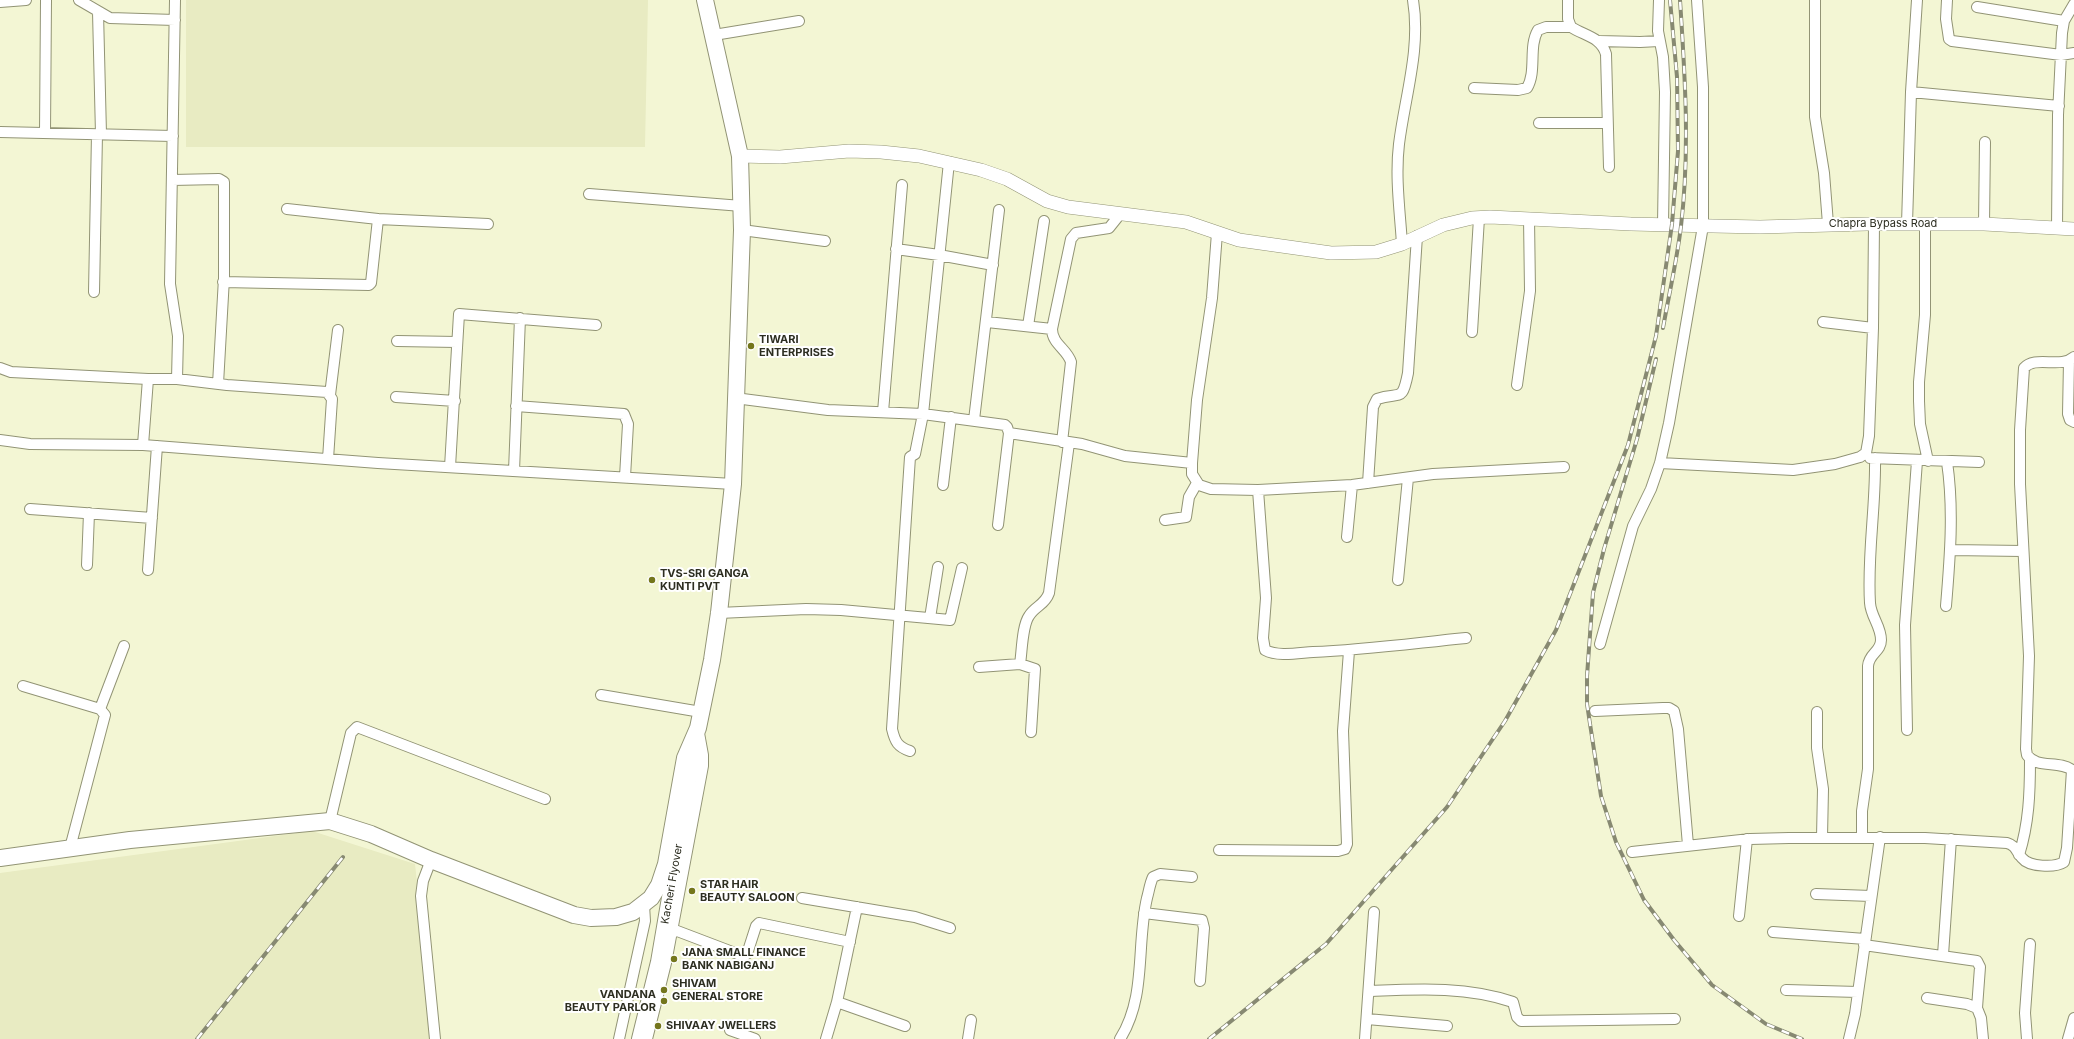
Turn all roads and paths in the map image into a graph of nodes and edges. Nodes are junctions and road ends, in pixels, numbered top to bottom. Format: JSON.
{"nodes":[{"id":1,"x":26,"y":0,"type":"edge"},
{"id":2,"x":46,"y":0,"type":"edge"},
{"id":3,"x":79,"y":0,"type":"edge"},
{"id":4,"x":175,"y":0,"type":"edge"},
{"id":5,"x":705,"y":0,"type":"edge"},
{"id":6,"x":1414,"y":0,"type":"edge"},
{"id":7,"x":1568,"y":0,"type":"edge"},
{"id":8,"x":1659,"y":0,"type":"edge"},
{"id":9,"x":1697,"y":0,"type":"edge"},
{"id":10,"x":1815,"y":0,"type":"edge"},
{"id":11,"x":1917,"y":0,"type":"edge"},
{"id":12,"x":1947,"y":0,"type":"edge"},
{"id":13,"x":0,"y":2,"type":"edge"},
{"id":14,"x":2074,"y":4,"type":"edge"},
{"id":15,"x":1977,"y":7,"type":"dead end"},
{"id":16,"x":98,"y":12,"type":"junction"},
{"id":17,"x":175,"y":20,"type":"junction"},
{"id":18,"x":799,"y":21,"type":"dead end"},
{"id":19,"x":2064,"y":21,"type":"junction"},
{"id":20,"x":1571,"y":28,"type":"junction"},
{"id":21,"x":714,"y":35,"type":"junction"},
{"id":22,"x":1599,"y":41,"type":"junction"},
{"id":23,"x":1659,"y":41,"type":"junction"},
{"id":24,"x":2074,"y":52,"type":"edge"},
{"id":25,"x":2061,"y":55,"type":"junction"},
{"id":26,"x":1474,"y":88,"type":"dead end"},
{"id":27,"x":1910,"y":92,"type":"junction"},
{"id":28,"x":2059,"y":106,"type":"junction"},
{"id":29,"x":1539,"y":123,"type":"dead end"},
{"id":30,"x":1607,"y":123,"type":"junction"},
{"id":31,"x":0,"y":132,"type":"edge"},
{"id":32,"x":45,"y":133,"type":"junction"},
{"id":33,"x":99,"y":134,"type":"junction"},
{"id":34,"x":173,"y":136,"type":"junction"},
{"id":35,"x":1985,"y":142,"type":"dead end"},
{"id":36,"x":740,"y":156,"type":"junction"},
{"id":37,"x":949,"y":162,"type":"junction"},
{"id":38,"x":1609,"y":167,"type":"dead end"},
{"id":39,"x":172,"y":180,"type":"junction"},
{"id":40,"x":902,"y":185,"type":"dead end"},
{"id":41,"x":589,"y":194,"type":"dead end"},
{"id":42,"x":742,"y":206,"type":"junction"},
{"id":43,"x":288,"y":209,"type":"dead end"},
{"id":44,"x":999,"y":210,"type":"dead end"},
{"id":45,"x":1121,"y":214,"type":"junction"},
{"id":46,"x":1479,"y":218,"type":"junction"},
{"id":47,"x":1529,"y":218,"type":"junction"},
{"id":48,"x":378,"y":219,"type":"junction"},
{"id":49,"x":1044,"y":221,"type":"dead end"},
{"id":50,"x":488,"y":224,"type":"dead end"},
{"id":51,"x":1663,"y":224,"type":"junction"},
{"id":52,"x":1828,"y":224,"type":"junction"},
{"id":53,"x":1874,"y":224,"type":"junction"},
{"id":54,"x":1907,"y":224,"type":"junction"},
{"id":55,"x":1925,"y":224,"type":"junction"},
{"id":56,"x":1984,"y":224,"type":"junction"},
{"id":57,"x":1698,"y":225,"type":"junction"},
{"id":58,"x":2057,"y":228,"type":"junction"},
{"id":59,"x":2074,"y":229,"type":"edge"},
{"id":60,"x":742,"y":230,"type":"junction"},
{"id":61,"x":1218,"y":233,"type":"junction"},
{"id":62,"x":1417,"y":236,"type":"junction"},
{"id":63,"x":825,"y":242,"type":"dead end"},
{"id":64,"x":1402,"y":244,"type":"junction"},
{"id":65,"x":896,"y":249,"type":"junction"},
{"id":66,"x":939,"y":255,"type":"junction"},
{"id":67,"x":993,"y":265,"type":"junction"},
{"id":68,"x":223,"y":282,"type":"junction"},
{"id":69,"x":94,"y":292,"type":"dead end"},
{"id":70,"x":520,"y":318,"type":"junction"},
{"id":71,"x":987,"y":322,"type":"junction"},
{"id":72,"x":1823,"y":322,"type":"dead end"},
{"id":73,"x":596,"y":325,"type":"dead end"},
{"id":74,"x":1028,"y":326,"type":"junction"},
{"id":75,"x":1873,"y":328,"type":"junction"},
{"id":76,"x":1052,"y":329,"type":"junction"},
{"id":77,"x":338,"y":330,"type":"dead end"},
{"id":78,"x":1472,"y":332,"type":"dead end"},
{"id":79,"x":397,"y":341,"type":"dead end"},
{"id":80,"x":457,"y":342,"type":"junction"},
{"id":81,"x":2071,"y":359,"type":"edge"},
{"id":82,"x":0,"y":368,"type":"edge"},
{"id":83,"x":148,"y":379,"type":"junction"},
{"id":84,"x":177,"y":379,"type":"junction"},
{"id":85,"x":218,"y":384,"type":"junction"},
{"id":86,"x":1517,"y":385,"type":"dead end"},
{"id":87,"x":330,"y":395,"type":"junction"},
{"id":88,"x":396,"y":397,"type":"dead end"},
{"id":89,"x":734,"y":398,"type":"junction"},
{"id":90,"x":455,"y":401,"type":"junction"},
{"id":91,"x":516,"y":406,"type":"junction"},
{"id":92,"x":883,"y":412,"type":"junction"},
{"id":93,"x":923,"y":414,"type":"junction"},
{"id":94,"x":951,"y":418,"type":"junction"},
{"id":95,"x":974,"y":420,"type":"junction"},
{"id":96,"x":2074,"y":422,"type":"edge"},
{"id":97,"x":1008,"y":433,"type":"junction"},
{"id":98,"x":0,"y":440,"type":"edge"},
{"id":99,"x":1066,"y":442,"type":"junction"},
{"id":100,"x":143,"y":445,"type":"junction"},
{"id":101,"x":157,"y":446,"type":"junction"},
{"id":102,"x":1860,"y":457,"type":"junction"},
{"id":103,"x":1875,"y":458,"type":"junction"},
{"id":104,"x":328,"y":459,"type":"junction"},
{"id":105,"x":1917,"y":461,"type":"junction"},
{"id":106,"x":1928,"y":461,"type":"junction"},
{"id":107,"x":1192,"y":462,"type":"junction"},
{"id":108,"x":1947,"y":462,"type":"junction"},
{"id":109,"x":1979,"y":462,"type":"dead end"},
{"id":110,"x":1660,"y":463,"type":"junction"},
{"id":111,"x":1564,"y":466,"type":"dead end"},
{"id":112,"x":450,"y":467,"type":"junction"},
{"id":113,"x":514,"y":471,"type":"junction"},
{"id":114,"x":625,"y":477,"type":"junction"},
{"id":115,"x":1408,"y":478,"type":"junction"},
{"id":116,"x":1197,"y":483,"type":"junction"},
{"id":117,"x":1368,"y":483,"type":"junction"},
{"id":118,"x":733,"y":484,"type":"junction"},
{"id":119,"x":943,"y":485,"type":"dead end"},
{"id":120,"x":1352,"y":485,"type":"junction"},
{"id":121,"x":1258,"y":490,"type":"junction"},
{"id":122,"x":30,"y":509,"type":"dead end"},
{"id":123,"x":89,"y":513,"type":"junction"},
{"id":124,"x":152,"y":518,"type":"junction"},
{"id":125,"x":1164,"y":520,"type":"dead end"},
{"id":126,"x":998,"y":524,"type":"dead end"},
{"id":127,"x":1347,"y":537,"type":"dead end"},
{"id":128,"x":1950,"y":550,"type":"junction"},
{"id":129,"x":2023,"y":551,"type":"junction"},
{"id":130,"x":87,"y":565,"type":"dead end"},
{"id":131,"x":938,"y":567,"type":"dead end"},
{"id":132,"x":962,"y":568,"type":"dead end"},
{"id":133,"x":148,"y":570,"type":"dead end"},
{"id":134,"x":1398,"y":580,"type":"dead end"},
{"id":135,"x":1946,"y":606,"type":"dead end"},
{"id":136,"x":719,"y":613,"type":"junction"},
{"id":137,"x":899,"y":614,"type":"junction"},
{"id":138,"x":930,"y":618,"type":"junction"},
{"id":139,"x":1466,"y":638,"type":"dead end"},
{"id":140,"x":1600,"y":644,"type":"dead end"},
{"id":141,"x":124,"y":646,"type":"dead end"},
{"id":142,"x":1349,"y":651,"type":"junction"},
{"id":143,"x":1020,"y":664,"type":"junction"},
{"id":144,"x":979,"y":667,"type":"dead end"},
{"id":145,"x":23,"y":686,"type":"dead end"},
{"id":146,"x":602,"y":695,"type":"dead end"},
{"id":147,"x":100,"y":709,"type":"junction"},
{"id":148,"x":1595,"y":711,"type":"dead end"},
{"id":149,"x":701,"y":712,"type":"junction"},
{"id":150,"x":1817,"y":712,"type":"dead end"},
{"id":151,"x":698,"y":728,"type":"junction"},
{"id":152,"x":1907,"y":730,"type":"dead end"},
{"id":153,"x":1031,"y":732,"type":"dead end"},
{"id":154,"x":910,"y":751,"type":"dead end"},
{"id":155,"x":2030,"y":760,"type":"junction"},
{"id":156,"x":545,"y":799,"type":"dead end"},
{"id":157,"x":330,"y":820,"type":"junction"},
{"id":158,"x":1822,"y":837,"type":"junction"},
{"id":159,"x":1862,"y":837,"type":"junction"},
{"id":160,"x":1880,"y":838,"type":"junction"},
{"id":161,"x":1747,"y":839,"type":"junction"},
{"id":162,"x":1951,"y":839,"type":"junction"},
{"id":163,"x":1688,"y":845,"type":"junction"},
{"id":164,"x":70,"y":848,"type":"junction"},
{"id":165,"x":1219,"y":850,"type":"dead end"},
{"id":166,"x":1632,"y":852,"type":"dead end"},
{"id":167,"x":2019,"y":855,"type":"junction"},
{"id":168,"x":0,"y":858,"type":"edge"},
{"id":169,"x":431,"y":860,"type":"junction"},
{"id":170,"x":1192,"y":877,"type":"dead end"},
{"id":171,"x":1816,"y":894,"type":"dead end"},
{"id":172,"x":1871,"y":896,"type":"junction"},
{"id":173,"x":802,"y":898,"type":"dead end"},
{"id":174,"x":644,"y":905,"type":"junction"},
{"id":175,"x":858,"y":907,"type":"junction"},
{"id":176,"x":1374,"y":912,"type":"dead end"},
{"id":177,"x":1144,"y":913,"type":"junction"},
{"id":178,"x":1739,"y":916,"type":"dead end"},
{"id":179,"x":950,"y":928,"type":"dead end"},
{"id":180,"x":672,"y":929,"type":"junction"},
{"id":181,"x":1773,"y":932,"type":"dead end"},
{"id":182,"x":850,"y":942,"type":"junction"},
{"id":183,"x":1864,"y":942,"type":"junction"},
{"id":184,"x":2030,"y":944,"type":"dead end"},
{"id":185,"x":1943,"y":955,"type":"junction"},
{"id":186,"x":1200,"y":981,"type":"dead end"},
{"id":187,"x":1786,"y":990,"type":"dead end"},
{"id":188,"x":1369,"y":991,"type":"junction"},
{"id":189,"x":1858,"y":992,"type":"junction"},
{"id":190,"x":1927,"y":998,"type":"dead end"},
{"id":191,"x":837,"y":1002,"type":"junction"},
{"id":192,"x":1977,"y":1008,"type":"junction"},
{"id":193,"x":1675,"y":1018,"type":"dead end"},
{"id":194,"x":2074,"y":1018,"type":"edge"},
{"id":195,"x":1367,"y":1019,"type":"junction"},
{"id":196,"x":971,"y":1020,"type":"dead end"},
{"id":197,"x":905,"y":1026,"type":"dead end"},
{"id":198,"x":1447,"y":1026,"type":"dead end"},
{"id":199,"x":730,"y":1030,"type":"dead end"},
{"id":200,"x":434,"y":1039,"type":"edge"},
{"id":201,"x":618,"y":1039,"type":"edge"},
{"id":202,"x":639,"y":1039,"type":"edge"},
{"id":203,"x":647,"y":1039,"type":"edge"},
{"id":204,"x":755,"y":1039,"type":"edge"},
{"id":205,"x":826,"y":1039,"type":"edge"},
{"id":206,"x":968,"y":1039,"type":"edge"},
{"id":207,"x":1120,"y":1039,"type":"edge"},
{"id":208,"x":1365,"y":1039,"type":"edge"},
{"id":209,"x":1849,"y":1039,"type":"edge"},
{"id":210,"x":1983,"y":1039,"type":"edge"},
{"id":211,"x":2027,"y":1039,"type":"edge"},
{"id":212,"x":2068,"y":1039,"type":"edge"}],
"edges":[{"from":1,"to":13,"type":"street"},
{"from":2,"to":32,"type":"street"},
{"from":3,"to":16,"type":"street"},
{"from":4,"to":17,"type":"street"},
{"from":5,"to":21,"type":"main road"},
{"from":6,"to":64,"type":"street"},
{"from":7,"to":20,"type":"street"},
{"from":8,"to":23,"type":"street"},
{"from":9,"to":57,"type":"street"},
{"from":10,"to":52,"type":"street"},
{"from":11,"to":27,"type":"street"},
{"from":12,"to":25,"type":"street"},
{"from":14,"to":19,"type":"street"},
{"from":15,"to":19,"type":"street"},
{"from":16,"to":17,"type":"street"},
{"from":16,"to":33,"type":"street"},
{"from":17,"to":34,"type":"street"},
{"from":18,"to":21,"type":"street"},
{"from":19,"to":25,"type":"street"},
{"from":20,"to":22,"type":"street"},
{"from":20,"to":26,"type":"street"},
{"from":21,"to":36,"type":"main road"},
{"from":22,"to":23,"type":"street"},
{"from":22,"to":30,"type":"street"},
{"from":23,"to":51,"type":"street"},
{"from":24,"to":25,"type":"street"},
{"from":25,"to":28,"type":"street"},
{"from":27,"to":28,"type":"street"},
{"from":27,"to":54,"type":"street"},
{"from":28,"to":58,"type":"street"},
{"from":29,"to":30,"type":"street"},
{"from":30,"to":38,"type":"street"},
{"from":31,"to":32,"type":"street"},
{"from":32,"to":33,"type":"street"},
{"from":33,"to":34,"type":"street"},
{"from":33,"to":69,"type":"street"},
{"from":34,"to":39,"type":"street"},
{"from":35,"to":56,"type":"street"},
{"from":36,"to":37,"type":"street","name":"Chapra Bypass Road"},
{"from":36,"to":42,"type":"main road"},
{"from":37,"to":45,"type":"street","name":"Chapra Bypass Road"},
{"from":37,"to":66,"type":"street"},
{"from":39,"to":68,"type":"street"},
{"from":39,"to":84,"type":"street"},
{"from":40,"to":65,"type":"street"},
{"from":41,"to":42,"type":"street"},
{"from":42,"to":60,"type":"main road"},
{"from":43,"to":48,"type":"street"},
{"from":44,"to":67,"type":"street"},
{"from":45,"to":61,"type":"street","name":"Chapra Bypass Road"},
{"from":45,"to":76,"type":"street"},
{"from":46,"to":47,"type":"street","name":"Chapra Bypass Road"},
{"from":46,"to":62,"type":"street","name":"Chapra Bypass Road"},
{"from":46,"to":78,"type":"street"},
{"from":47,"to":51,"type":"street","name":"Chapra Bypass Road"},
{"from":47,"to":86,"type":"street"},
{"from":48,"to":50,"type":"street"},
{"from":48,"to":68,"type":"street"},
{"from":49,"to":74,"type":"street"},
{"from":51,"to":57,"type":"street","name":"Chapra Bypass Road"},
{"from":52,"to":53,"type":"street","name":"Chapra Bypass Road"},
{"from":52,"to":57,"type":"street","name":"Chapra Bypass Road"},
{"from":53,"to":54,"type":"street","name":"Chapra Bypass Road"},
{"from":53,"to":75,"type":"street"},
{"from":54,"to":55,"type":"street","name":"Chapra Bypass Road"},
{"from":55,"to":56,"type":"street","name":"Chapra Bypass Road"},
{"from":55,"to":106,"type":"street"},
{"from":56,"to":58,"type":"street","name":"Chapra Bypass Road"},
{"from":57,"to":110,"type":"street"},
{"from":58,"to":59,"type":"street","name":"Chapra Bypass Road"},
{"from":60,"to":63,"type":"street"},
{"from":60,"to":89,"type":"main road"},
{"from":61,"to":64,"type":"street","name":"Chapra Bypass Road"},
{"from":61,"to":107,"type":"street"},
{"from":62,"to":64,"type":"street","name":"Chapra Bypass Road"},
{"from":62,"to":117,"type":"street"},
{"from":65,"to":66,"type":"street"},
{"from":65,"to":92,"type":"street"},
{"from":66,"to":67,"type":"street"},
{"from":66,"to":93,"type":"street"},
{"from":67,"to":71,"type":"street"},
{"from":68,"to":85,"type":"street"},
{"from":70,"to":73,"type":"street"},
{"from":70,"to":80,"type":"street"},
{"from":70,"to":91,"type":"street"},
{"from":71,"to":74,"type":"street"},
{"from":71,"to":95,"type":"street"},
{"from":72,"to":75,"type":"street"},
{"from":74,"to":76,"type":"street"},
{"from":75,"to":102,"type":"street"},
{"from":76,"to":99,"type":"street"},
{"from":77,"to":87,"type":"street"},
{"from":79,"to":80,"type":"street"},
{"from":80,"to":90,"type":"street"},
{"from":81,"to":96,"type":"street"},
{"from":81,"to":129,"type":"street"},
{"from":82,"to":83,"type":"street"},
{"from":83,"to":84,"type":"street"},
{"from":83,"to":100,"type":"street"},
{"from":84,"to":85,"type":"street"},
{"from":85,"to":87,"type":"street"},
{"from":87,"to":104,"type":"street"},
{"from":88,"to":90,"type":"street"},
{"from":89,"to":92,"type":"street"},
{"from":89,"to":118,"type":"main road"},
{"from":90,"to":112,"type":"street"},
{"from":91,"to":113,"type":"street"},
{"from":91,"to":114,"type":"street"},
{"from":92,"to":93,"type":"street"},
{"from":93,"to":94,"type":"street"},
{"from":93,"to":137,"type":"street"},
{"from":94,"to":95,"type":"street"},
{"from":94,"to":119,"type":"street"},
{"from":95,"to":97,"type":"street"},
{"from":97,"to":99,"type":"street"},
{"from":97,"to":126,"type":"street"},
{"from":98,"to":100,"type":"street"},
{"from":99,"to":107,"type":"street"},
{"from":99,"to":143,"type":"street"},
{"from":100,"to":101,"type":"street"},
{"from":101,"to":104,"type":"street"},
{"from":101,"to":124,"type":"street"},
{"from":102,"to":103,"type":"street"},
{"from":102,"to":110,"type":"street"},
{"from":103,"to":105,"type":"street"},
{"from":103,"to":159,"type":"street"},
{"from":104,"to":112,"type":"street"},
{"from":105,"to":106,"type":"street"},
{"from":105,"to":152,"type":"street"},
{"from":106,"to":108,"type":"street"},
{"from":107,"to":116,"type":"street"},
{"from":108,"to":109,"type":"street"},
{"from":108,"to":128,"type":"street"},
{"from":110,"to":140,"type":"street"},
{"from":111,"to":115,"type":"street"},
{"from":112,"to":113,"type":"street"},
{"from":113,"to":114,"type":"street"},
{"from":114,"to":118,"type":"street"},
{"from":115,"to":117,"type":"street"},
{"from":115,"to":134,"type":"street"},
{"from":116,"to":121,"type":"street"},
{"from":116,"to":125,"type":"street"},
{"from":117,"to":120,"type":"street"},
{"from":118,"to":136,"type":"main road"},
{"from":120,"to":121,"type":"street"},
{"from":120,"to":127,"type":"street"},
{"from":121,"to":142,"type":"street"},
{"from":122,"to":123,"type":"street"},
{"from":123,"to":124,"type":"street"},
{"from":123,"to":130,"type":"street"},
{"from":124,"to":133,"type":"street"},
{"from":128,"to":129,"type":"street"},
{"from":128,"to":135,"type":"street"},
{"from":129,"to":155,"type":"street"},
{"from":131,"to":138,"type":"street"},
{"from":132,"to":138,"type":"street"},
{"from":136,"to":137,"type":"street"},
{"from":136,"to":149,"type":"main road"},
{"from":137,"to":138,"type":"street"},
{"from":137,"to":154,"type":"street"},
{"from":139,"to":142,"type":"street"},
{"from":141,"to":147,"type":"street"},
{"from":142,"to":165,"type":"street"},
{"from":143,"to":144,"type":"street"},
{"from":143,"to":153,"type":"street"},
{"from":145,"to":147,"type":"street"},
{"from":146,"to":149,"type":"street"},
{"from":147,"to":164,"type":"street"},
{"from":148,"to":163,"type":"street"},
{"from":149,"to":151,"type":"main road"},
{"from":150,"to":158,"type":"street"},
{"from":151,"to":174,"type":"main road"},
{"from":151,"to":180,"type":"street"},
{"from":151,"to":202,"type":"main road","name":"Kacheri Flyover"},
{"from":155,"to":167,"type":"street"},
{"from":155,"to":167,"type":"street"},
{"from":156,"to":157,"type":"street"},
{"from":157,"to":164,"type":"main road"},
{"from":157,"to":169,"type":"main road"},
{"from":158,"to":159,"type":"street"},
{"from":158,"to":161,"type":"street"},
{"from":159,"to":160,"type":"street"},
{"from":160,"to":162,"type":"street"},
{"from":160,"to":172,"type":"street"},
{"from":161,"to":163,"type":"street"},
{"from":161,"to":178,"type":"street"},
{"from":162,"to":167,"type":"street"},
{"from":162,"to":185,"type":"street"},
{"from":163,"to":166,"type":"street"},
{"from":164,"to":168,"type":"main road"},
{"from":169,"to":174,"type":"main road"},
{"from":169,"to":200,"type":"street"},
{"from":170,"to":177,"type":"street"},
{"from":171,"to":172,"type":"street"},
{"from":172,"to":183,"type":"street"},
{"from":173,"to":175,"type":"street"},
{"from":174,"to":201,"type":"street"},
{"from":175,"to":179,"type":"street"},
{"from":175,"to":182,"type":"street"},
{"from":176,"to":188,"type":"street"},
{"from":177,"to":186,"type":"street"},
{"from":177,"to":207,"type":"street"},
{"from":180,"to":182,"type":"street"},
{"from":180,"to":203,"type":"street"},
{"from":181,"to":183,"type":"street"},
{"from":182,"to":191,"type":"street"},
{"from":183,"to":185,"type":"street"},
{"from":183,"to":189,"type":"street"},
{"from":184,"to":211,"type":"street"},
{"from":185,"to":192,"type":"street"},
{"from":187,"to":189,"type":"street"},
{"from":188,"to":193,"type":"street"},
{"from":188,"to":195,"type":"street"},
{"from":189,"to":209,"type":"street"},
{"from":190,"to":192,"type":"street"},
{"from":191,"to":197,"type":"street"},
{"from":191,"to":205,"type":"street"},
{"from":192,"to":210,"type":"street"},
{"from":194,"to":212,"type":"street"},
{"from":195,"to":198,"type":"street"},
{"from":195,"to":208,"type":"street"},
{"from":196,"to":206,"type":"street"},
{"from":199,"to":204,"type":"street"}]}
